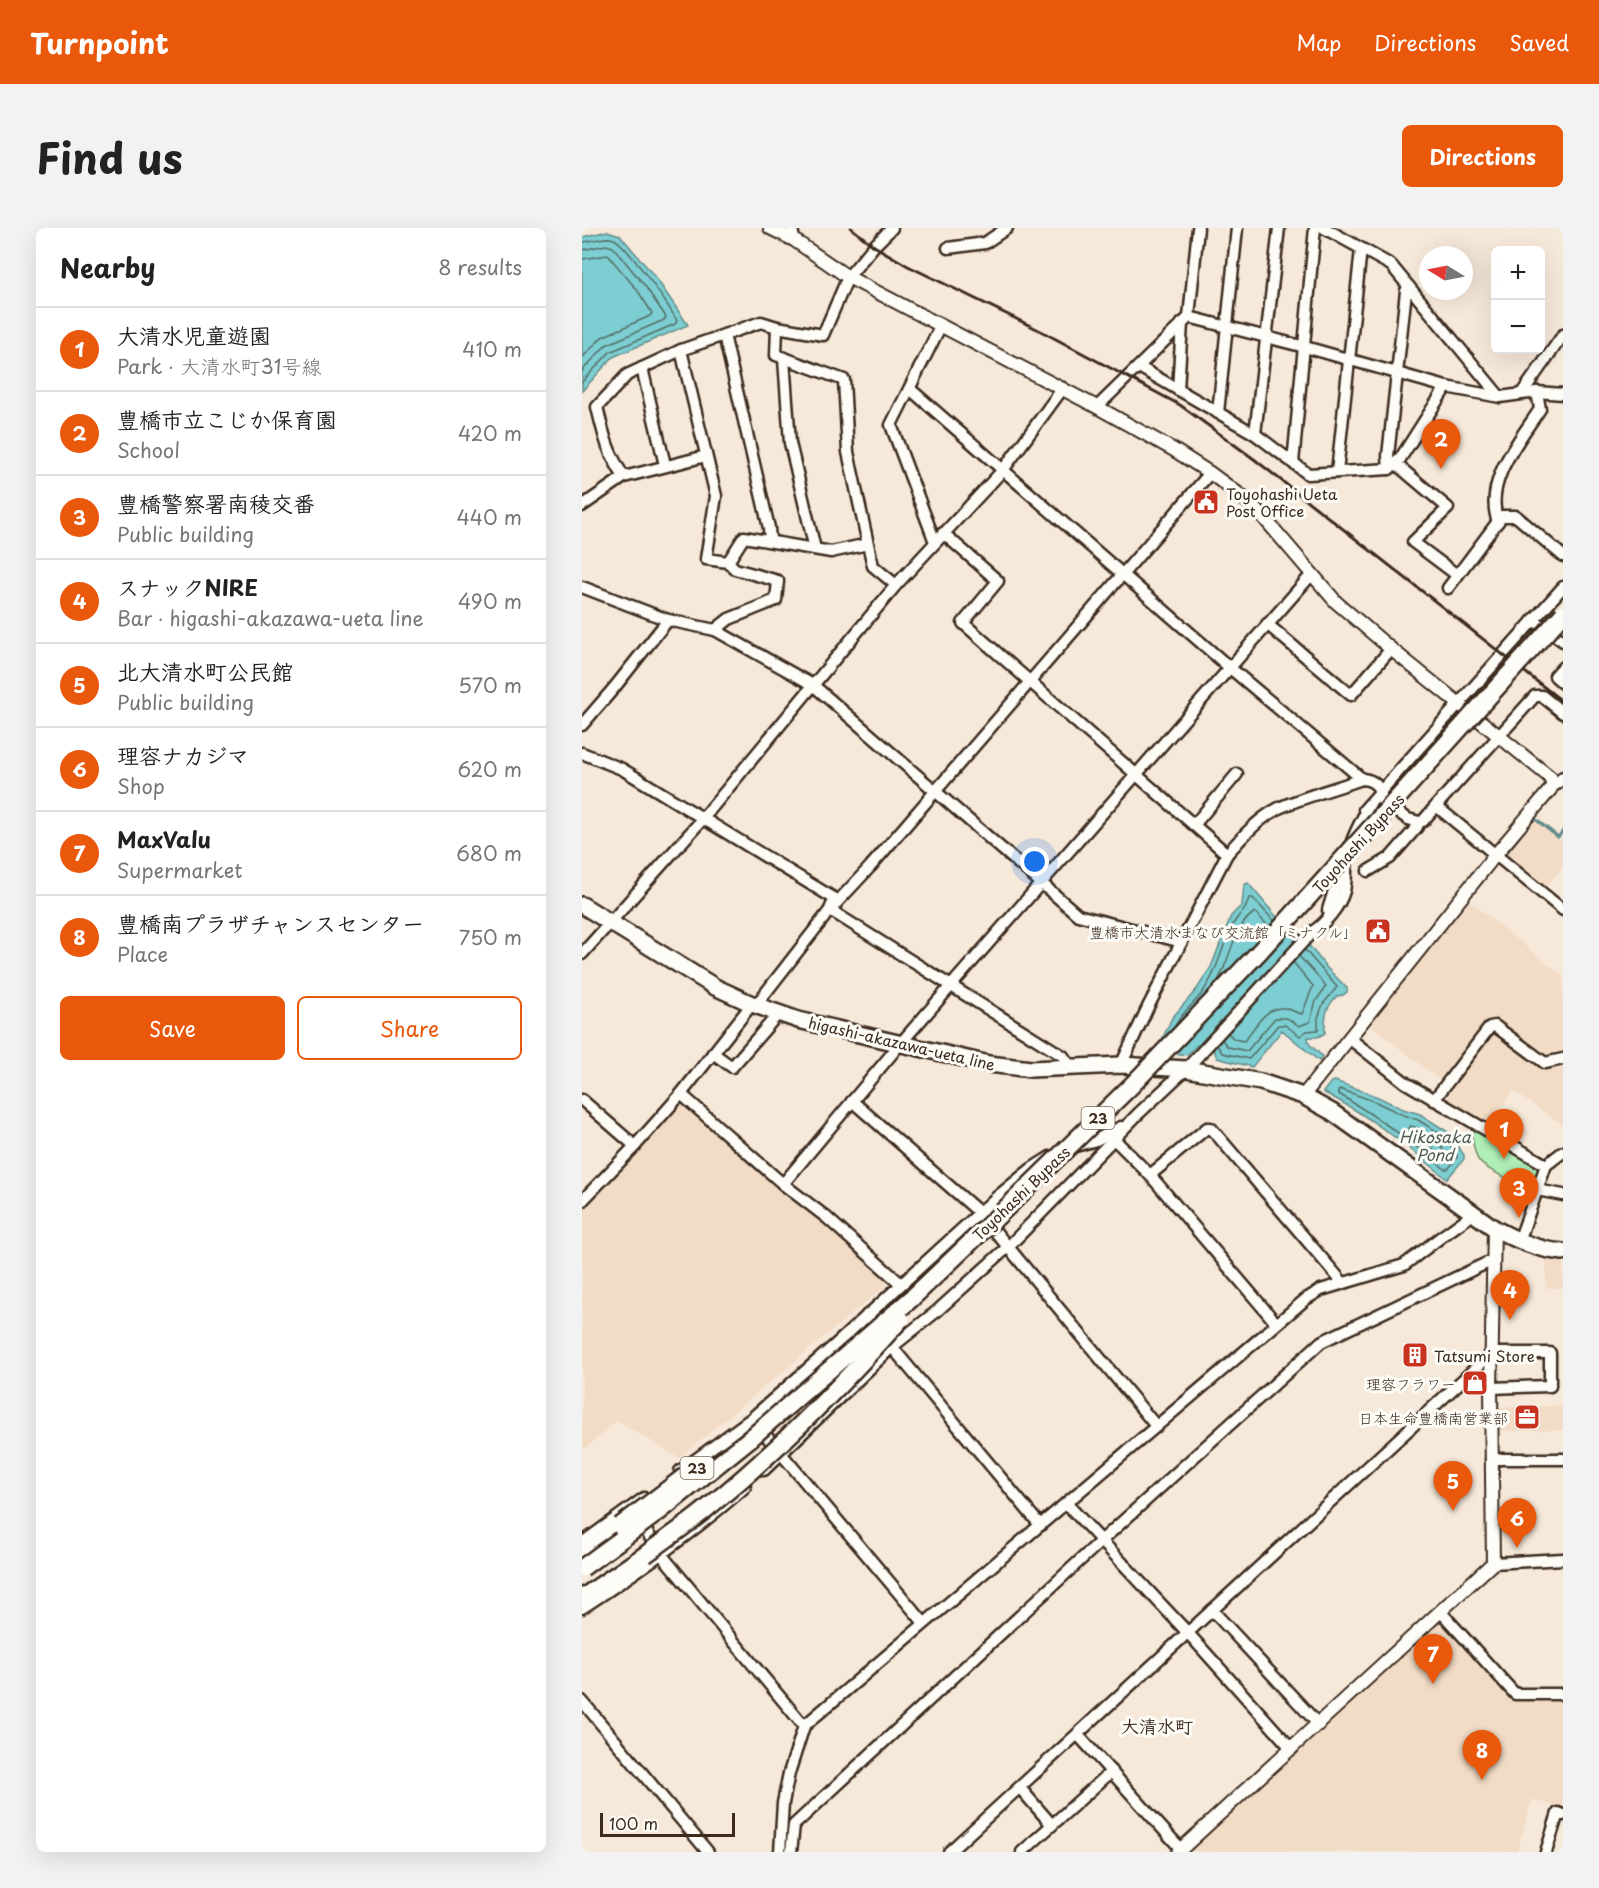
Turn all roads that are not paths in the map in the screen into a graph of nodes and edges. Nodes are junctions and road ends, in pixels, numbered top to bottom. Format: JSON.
{"nodes":[{"id":1,"x":770,"y":228,"type":"edge"},
{"id":2,"x":892,"y":228,"type":"edge"},
{"id":3,"x":1007,"y":228,"type":"edge"},
{"id":4,"x":1198,"y":228,"type":"edge"},
{"id":5,"x":1237,"y":228,"type":"edge"},
{"id":6,"x":1280,"y":228,"type":"edge"},
{"id":7,"x":1316,"y":228,"type":"edge"},
{"id":8,"x":1324,"y":228,"type":"edge"},
{"id":9,"x":793,"y":234,"type":"edge"},
{"id":10,"x":948,"y":248,"type":"dead end"},
{"id":11,"x":1361,"y":249,"type":"junction"},
{"id":12,"x":848,"y":277,"type":"junction"},
{"id":13,"x":1409,"y":286,"type":"junction"},
{"id":14,"x":1185,"y":320,"type":"junction"},
{"id":15,"x":941,"y":325,"type":"junction"},
{"id":16,"x":1226,"y":326,"type":"junction"},
{"id":17,"x":777,"y":327,"type":"junction"},
{"id":18,"x":724,"y":335,"type":"junction"},
{"id":19,"x":1563,"y":336,"type":"edge"},
{"id":20,"x":1266,"y":337,"type":"junction"},
{"id":21,"x":1305,"y":347,"type":"junction"},
{"id":22,"x":681,"y":350,"type":"junction"},
{"id":23,"x":784,"y":359,"type":"junction"},
{"id":24,"x":1349,"y":360,"type":"junction"},
{"id":25,"x":1139,"y":367,"type":"junction"},
{"id":26,"x":642,"y":368,"type":"junction"},
{"id":27,"x":1396,"y":373,"type":"junction"},
{"id":28,"x":1446,"y":387,"type":"junction"},
{"id":29,"x":1063,"y":388,"type":"junction"},
{"id":30,"x":910,"y":389,"type":"junction"},
{"id":31,"x":1178,"y":390,"type":"junction"},
{"id":32,"x":1537,"y":392,"type":"junction"},
{"id":33,"x":1522,"y":393,"type":"junction"},
{"id":34,"x":1563,"y":394,"type":"edge"},
{"id":35,"x":1500,"y":397,"type":"junction"},
{"id":36,"x":1097,"y":407,"type":"junction"},
{"id":37,"x":1218,"y":413,"type":"junction"},
{"id":38,"x":1255,"y":434,"type":"junction"},
{"id":39,"x":706,"y":456,"type":"junction"},
{"id":40,"x":1293,"y":463,"type":"junction"},
{"id":41,"x":665,"y":465,"type":"junction"},
{"id":42,"x":1392,"y":466,"type":"junction"},
{"id":43,"x":1003,"y":470,"type":"junction"},
{"id":44,"x":1337,"y":472,"type":"junction"},
{"id":45,"x":1210,"y":473,"type":"junction"},
{"id":46,"x":624,"y":477,"type":"junction"},
{"id":47,"x":582,"y":506,"type":"edge"},
{"id":48,"x":1498,"y":522,"type":"junction"},
{"id":49,"x":939,"y":538,"type":"junction"},
{"id":50,"x":770,"y":541,"type":"junction"},
{"id":51,"x":868,"y":544,"type":"junction"},
{"id":52,"x":815,"y":549,"type":"junction"},
{"id":53,"x":1563,"y":556,"type":"edge"},
{"id":54,"x":728,"y":562,"type":"junction"},
{"id":55,"x":1312,"y":574,"type":"junction"},
{"id":56,"x":1122,"y":575,"type":"junction"},
{"id":57,"x":1457,"y":575,"type":"junction"},
{"id":58,"x":896,"y":585,"type":"junction"},
{"id":59,"x":582,"y":587,"type":"edge"},
{"id":60,"x":1563,"y":587,"type":"edge"},
{"id":61,"x":1448,"y":588,"type":"dead end"},
{"id":62,"x":1563,"y":614,"type":"edge"},
{"id":63,"x":668,"y":620,"type":"junction"},
{"id":64,"x":1533,"y":620,"type":"junction"},
{"id":65,"x":1267,"y":624,"type":"junction"},
{"id":66,"x":716,"y":630,"type":"junction"},
{"id":67,"x":1563,"y":641,"type":"edge"},
{"id":68,"x":1390,"y":649,"type":"junction"},
{"id":69,"x":1229,"y":667,"type":"junction"},
{"id":70,"x":1563,"y":667,"type":"edge"},
{"id":71,"x":1030,"y":681,"type":"junction"},
{"id":72,"x":1563,"y":683,"type":"edge"},
{"id":73,"x":813,"y":685,"type":"junction"},
{"id":74,"x":1459,"y":703,"type":"junction"},
{"id":75,"x":1563,"y":713,"type":"edge"},
{"id":76,"x":582,"y":725,"type":"edge"},
{"id":77,"x":1499,"y":736,"type":"junction"},
{"id":78,"x":582,"y":753,"type":"edge"},
{"id":79,"x":1238,"y":774,"type":"dead end"},
{"id":80,"x":1136,"y":775,"type":"junction"},
{"id":81,"x":1563,"y":777,"type":"edge"},
{"id":82,"x":1362,"y":779,"type":"junction"},
{"id":83,"x":1552,"y":786,"type":"junction"},
{"id":84,"x":936,"y":790,"type":"junction"},
{"id":85,"x":1381,"y":790,"type":"junction"},
{"id":86,"x":1436,"y":806,"type":"junction"},
{"id":87,"x":702,"y":819,"type":"junction"},
{"id":88,"x":1419,"y":822,"type":"junction"},
{"id":89,"x":1194,"y":825,"type":"junction"},
{"id":90,"x":1227,"y":854,"type":"junction"},
{"id":91,"x":1496,"y":855,"type":"junction"},
{"id":92,"x":1368,"y":871,"type":"dead end"},
{"id":93,"x":1041,"y":884,"type":"junction"},
{"id":94,"x":582,"y":904,"type":"edge"},
{"id":95,"x":830,"y":910,"type":"junction"},
{"id":96,"x":1563,"y":910,"type":"edge"},
{"id":97,"x":610,"y":922,"type":"junction"},
{"id":98,"x":1182,"y":942,"type":"junction"},
{"id":99,"x":582,"y":954,"type":"edge"},
{"id":100,"x":951,"y":987,"type":"junction"},
{"id":101,"x":752,"y":1004,"type":"junction"},
{"id":102,"x":778,"y":1013,"type":"junction"},
{"id":103,"x":1349,"y":1038,"type":"junction"},
{"id":104,"x":900,"y":1044,"type":"junction"},
{"id":105,"x":713,"y":1053,"type":"junction"},
{"id":106,"x":1563,"y":1059,"type":"edge"},
{"id":107,"x":1121,"y":1065,"type":"junction"},
{"id":108,"x":1071,"y":1067,"type":"junction"},
{"id":109,"x":1186,"y":1069,"type":"junction"},
{"id":110,"x":681,"y":1094,"type":"junction"},
{"id":111,"x":1303,"y":1096,"type":"junction"},
{"id":112,"x":582,"y":1100,"type":"edge"},
{"id":113,"x":1434,"y":1100,"type":"junction"},
{"id":114,"x":852,"y":1101,"type":"junction"},
{"id":115,"x":1138,"y":1114,"type":"junction"},
{"id":116,"x":1114,"y":1138,"type":"junction"},
{"id":117,"x":635,"y":1146,"type":"junction"},
{"id":118,"x":1563,"y":1152,"type":"edge"},
{"id":119,"x":1546,"y":1165,"type":"junction"},
{"id":120,"x":1150,"y":1175,"type":"junction"},
{"id":121,"x":783,"y":1184,"type":"junction"},
{"id":122,"x":1537,"y":1190,"type":"junction"},
{"id":123,"x":1563,"y":1195,"type":"edge"},
{"id":124,"x":582,"y":1201,"type":"edge"},
{"id":125,"x":980,"y":1213,"type":"junction"},
{"id":126,"x":1473,"y":1214,"type":"junction"},
{"id":127,"x":1494,"y":1228,"type":"junction"},
{"id":128,"x":1519,"y":1241,"type":"junction"},
{"id":129,"x":1009,"y":1246,"type":"junction"},
{"id":130,"x":963,"y":1249,"type":"junction"},
{"id":131,"x":1563,"y":1252,"type":"edge"},
{"id":132,"x":1493,"y":1260,"type":"junction"},
{"id":133,"x":1343,"y":1283,"type":"junction"},
{"id":134,"x":901,"y":1284,"type":"junction"},
{"id":135,"x":867,"y":1315,"type":"junction"},
{"id":136,"x":1276,"y":1323,"type":"junction"},
{"id":137,"x":892,"y":1347,"type":"junction"},
{"id":138,"x":1492,"y":1353,"type":"junction"},
{"id":139,"x":1491,"y":1388,"type":"junction"},
{"id":140,"x":777,"y":1415,"type":"junction"},
{"id":141,"x":752,"y":1418,"type":"junction"},
{"id":142,"x":1156,"y":1426,"type":"junction"},
{"id":143,"x":783,"y":1454,"type":"junction"},
{"id":144,"x":1491,"y":1459,"type":"junction"},
{"id":145,"x":1563,"y":1459,"type":"edge"},
{"id":146,"x":1066,"y":1503,"type":"junction"},
{"id":147,"x":631,"y":1507,"type":"junction"},
{"id":148,"x":1040,"y":1525,"type":"junction"},
{"id":149,"x":1101,"y":1541,"type":"junction"},
{"id":150,"x":582,"y":1543,"type":"edge"},
{"id":151,"x":582,"y":1553,"type":"edge"},
{"id":152,"x":653,"y":1554,"type":"junction"},
{"id":153,"x":1563,"y":1559,"type":"edge"},
{"id":154,"x":1493,"y":1563,"type":"junction"},
{"id":155,"x":582,"y":1568,"type":"edge"},
{"id":156,"x":582,"y":1598,"type":"edge"},
{"id":157,"x":582,"y":1608,"type":"edge"},
{"id":158,"x":1212,"y":1610,"type":"junction"},
{"id":159,"x":1441,"y":1612,"type":"junction"},
{"id":160,"x":924,"y":1623,"type":"junction"},
{"id":161,"x":1188,"y":1633,"type":"junction"},
{"id":162,"x":1563,"y":1694,"type":"edge"},
{"id":163,"x":582,"y":1701,"type":"edge"},
{"id":164,"x":1319,"y":1725,"type":"junction"},
{"id":165,"x":804,"y":1726,"type":"junction"},
{"id":166,"x":1078,"y":1735,"type":"junction"},
{"id":167,"x":1292,"y":1749,"type":"junction"},
{"id":168,"x":1112,"y":1771,"type":"junction"},
{"id":169,"x":1020,"y":1788,"type":"junction"},
{"id":170,"x":1563,"y":1815,"type":"edge"},
{"id":171,"x":1052,"y":1825,"type":"junction"},
{"id":172,"x":1179,"y":1851,"type":"edge"},
{"id":173,"x":708,"y":1852,"type":"edge"},
{"id":174,"x":780,"y":1852,"type":"edge"},
{"id":175,"x":791,"y":1852,"type":"edge"},
{"id":176,"x":949,"y":1852,"type":"edge"},
{"id":177,"x":1022,"y":1852,"type":"edge"},
{"id":178,"x":1546,"y":1852,"type":"edge"}],
"edges":[{"from":1,"to":9,"type":"street"},
{"from":2,"to":12,"type":"street"},
{"from":3,"to":10,"type":"street"},
{"from":4,"to":14,"type":"street"},
{"from":5,"to":16,"type":"street"},
{"from":6,"to":20,"type":"street"},
{"from":7,"to":21,"type":"street"},
{"from":8,"to":11,"type":"street"},
{"from":9,"to":12,"type":"street"},
{"from":11,"to":13,"type":"street"},
{"from":11,"to":24,"type":"street"},
{"from":12,"to":15,"type":"street"},
{"from":12,"to":17,"type":"street"},
{"from":13,"to":27,"type":"street"},
{"from":13,"to":35,"type":"street"},
{"from":14,"to":16,"type":"street"},
{"from":14,"to":25,"type":"street"},
{"from":14,"to":31,"type":"street"},
{"from":15,"to":29,"type":"street"},
{"from":15,"to":30,"type":"street"},
{"from":16,"to":20,"type":"street"},
{"from":16,"to":37,"type":"street"},
{"from":17,"to":18,"type":"street"},
{"from":17,"to":23,"type":"street"},
{"from":18,"to":22,"type":"street"},
{"from":18,"to":50,"type":"street"},
{"from":19,"to":33,"type":"street"},
{"from":20,"to":21,"type":"street"},
{"from":20,"to":38,"type":"street"},
{"from":21,"to":24,"type":"street"},
{"from":21,"to":40,"type":"street"},
{"from":22,"to":26,"type":"street"},
{"from":22,"to":39,"type":"street"},
{"from":23,"to":51,"type":"street"},
{"from":23,"to":52,"type":"street"},
{"from":24,"to":27,"type":"street"},
{"from":24,"to":44,"type":"street"},
{"from":25,"to":31,"type":"street"},
{"from":25,"to":36,"type":"street"},
{"from":26,"to":41,"type":"street"},
{"from":26,"to":46,"type":"street"},
{"from":27,"to":28,"type":"street"},
{"from":27,"to":42,"type":"street"},
{"from":28,"to":35,"type":"street"},
{"from":28,"to":42,"type":"street"},
{"from":29,"to":36,"type":"street"},
{"from":29,"to":43,"type":"street"},
{"from":30,"to":43,"type":"street"},
{"from":30,"to":49,"type":"street"},
{"from":31,"to":37,"type":"street"},
{"from":32,"to":33,"type":"street"},
{"from":32,"to":34,"type":"street"},
{"from":32,"to":48,"type":"street"},
{"from":33,"to":35,"type":"street"},
{"from":36,"to":45,"type":"street"},
{"from":37,"to":38,"type":"street"},
{"from":38,"to":40,"type":"street"},
{"from":39,"to":41,"type":"street"},
{"from":39,"to":54,"type":"street"},
{"from":40,"to":44,"type":"street"},
{"from":41,"to":46,"type":"street"},
{"from":42,"to":44,"type":"street"},
{"from":42,"to":57,"type":"street"},
{"from":43,"to":49,"type":"street"},
{"from":43,"to":56,"type":"street"},
{"from":45,"to":55,"type":"street"},
{"from":45,"to":56,"type":"street"},
{"from":46,"to":47,"type":"street"},
{"from":48,"to":53,"type":"street"},
{"from":48,"to":57,"type":"street"},
{"from":49,"to":58,"type":"street"},
{"from":49,"to":71,"type":"street"},
{"from":50,"to":52,"type":"street"},
{"from":50,"to":54,"type":"street"},
{"from":51,"to":52,"type":"street"},
{"from":51,"to":58,"type":"street"},
{"from":54,"to":66,"type":"street"},
{"from":55,"to":65,"type":"street"},
{"from":55,"to":68,"type":"street"},
{"from":56,"to":69,"type":"street"},
{"from":56,"to":71,"type":"street"},
{"from":57,"to":61,"type":"street"},
{"from":58,"to":73,"type":"street"},
{"from":59,"to":63,"type":"street"},
{"from":60,"to":64,"type":"street"},
{"from":62,"to":130,"type":"highway","name":"Toyohashi Bypass","number":"23","bridge":true},
{"from":63,"to":66,"type":"street"},
{"from":63,"to":76,"type":"street"},
{"from":64,"to":67,"type":"street"},
{"from":64,"to":74,"type":"street"},
{"from":65,"to":68,"type":"street"},
{"from":65,"to":69,"type":"street"},
{"from":66,"to":73,"type":"street"},
{"from":68,"to":74,"type":"street"},
{"from":69,"to":80,"type":"street"},
{"from":69,"to":82,"type":"street"},
{"from":70,"to":72,"type":"street"},
{"from":71,"to":80,"type":"street"},
{"from":71,"to":84,"type":"street"},
{"from":73,"to":84,"type":"street"},
{"from":73,"to":87,"type":"street"},
{"from":74,"to":77,"type":"street"},
{"from":74,"to":85,"type":"street"},
{"from":75,"to":77,"type":"street"},
{"from":77,"to":83,"type":"street"},
{"from":77,"to":86,"type":"street"},
{"from":78,"to":87,"type":"street"},
{"from":79,"to":89,"type":"street"},
{"from":80,"to":89,"type":"street"},
{"from":80,"to":93,"type":"street"},
{"from":81,"to":83,"type":"street"},
{"from":82,"to":85,"type":"street"},
{"from":82,"to":90,"type":"street"},
{"from":83,"to":91,"type":"street"},
{"from":84,"to":93,"type":"street"},
{"from":84,"to":95,"type":"street"},
{"from":85,"to":88,"type":"street"},
{"from":85,"to":109,"type":"street"},
{"from":86,"to":88,"type":"street"},
{"from":86,"to":91,"type":"street"},
{"from":87,"to":95,"type":"street"},
{"from":87,"to":97,"type":"street"},
{"from":88,"to":92,"type":"street"},
{"from":89,"to":90,"type":"street"},
{"from":90,"to":98,"type":"street"},
{"from":91,"to":96,"type":"street"},
{"from":91,"to":103,"type":"street"},
{"from":93,"to":98,"type":"street"},
{"from":93,"to":100,"type":"street"},
{"from":94,"to":97,"type":"main road","name":"higashi-akazawa-ueta line"},
{"from":95,"to":100,"type":"street"},
{"from":95,"to":101,"type":"street"},
{"from":97,"to":99,"type":"street"},
{"from":97,"to":101,"type":"main road","name":"higashi-akazawa-ueta line"},
{"from":98,"to":107,"type":"street"},
{"from":100,"to":104,"type":"street"},
{"from":100,"to":108,"type":"street"},
{"from":101,"to":102,"type":"main road","name":"higashi-akazawa-ueta line"},
{"from":101,"to":105,"type":"street"},
{"from":102,"to":104,"type":"main road","name":"higashi-akazawa-ueta line"},
{"from":102,"to":105,"type":"street"},
{"from":103,"to":111,"type":"street"},
{"from":103,"to":113,"type":"street"},
{"from":104,"to":108,"type":"main road","name":"higashi-akazawa-ueta line"},
{"from":104,"to":114,"type":"street"},
{"from":105,"to":110,"type":"street"},
{"from":106,"to":113,"type":"street"},
{"from":107,"to":108,"type":"main road","name":"higashi-akazawa-ueta line"},
{"from":107,"to":109,"type":"main road","name":"higashi-akazawa-ueta line"},
{"from":109,"to":111,"type":"main road","name":"higashi-akazawa-ueta line"},
{"from":109,"to":115,"type":"street"},
{"from":110,"to":117,"type":"street"},
{"from":110,"to":121,"type":"street"},
{"from":111,"to":126,"type":"main road","name":"higashi-akazawa-ueta line"},
{"from":112,"to":117,"type":"street"},
{"from":113,"to":119,"type":"street"},
{"from":114,"to":121,"type":"street"},
{"from":114,"to":125,"type":"street"},
{"from":115,"to":116,"type":"street"},
{"from":115,"to":125,"type":"street"},
{"from":116,"to":120,"type":"street"},
{"from":116,"to":129,"type":"street"},
{"from":117,"to":124,"type":"street"},
{"from":118,"to":119,"type":"street"},
{"from":119,"to":122,"type":"street"},
{"from":120,"to":133,"type":"street"},
{"from":120,"to":136,"type":"street"},
{"from":121,"to":134,"type":"street"},
{"from":122,"to":123,"type":"street"},
{"from":122,"to":128,"type":"street"},
{"from":125,"to":129,"type":"street"},
{"from":125,"to":134,"type":"street"},
{"from":126,"to":127,"type":"main road","name":"higashi-akazawa-ueta line"},
{"from":126,"to":133,"type":"street"},
{"from":127,"to":128,"type":"main road","name":"higashi-akazawa-ueta line"},
{"from":127,"to":132,"type":"street"},
{"from":128,"to":131,"type":"main road","name":"higashi-akazawa-ueta line"},
{"from":129,"to":137,"type":"street"},
{"from":129,"to":142,"type":"street"},
{"from":130,"to":140,"type":"highway","name":"Toyohashi Bypass","number":"23","bridge":true},
{"from":130,"to":152,"type":"highway","number":"23","bridge":true},
{"from":132,"to":138,"type":"street"},
{"from":132,"to":149,"type":"street"},
{"from":133,"to":136,"type":"street"},
{"from":134,"to":135,"type":"street"},
{"from":135,"to":137,"type":"street"},
{"from":135,"to":141,"type":"street"},
{"from":136,"to":142,"type":"street"},
{"from":137,"to":143,"type":"street"},
{"from":137,"to":148,"type":"street"},
{"from":138,"to":139,"type":"street"},
{"from":138,"to":139,"type":"street"},
{"from":138,"to":158,"type":"street"},
{"from":139,"to":144,"type":"street"},
{"from":140,"to":151,"type":"highway","number":"23","bridge":true},
{"from":140,"to":155,"type":"highway","name":"Toyohashi Bypass","number":"23","bridge":true},
{"from":141,"to":143,"type":"street"},
{"from":141,"to":147,"type":"street"},
{"from":142,"to":146,"type":"street"},
{"from":143,"to":152,"type":"street"},
{"from":143,"to":160,"type":"street"},
{"from":144,"to":145,"type":"street"},
{"from":144,"to":154,"type":"street"},
{"from":146,"to":148,"type":"street"},
{"from":146,"to":149,"type":"street"},
{"from":147,"to":150,"type":"street"},
{"from":147,"to":152,"type":"street"},
{"from":148,"to":160,"type":"street"},
{"from":149,"to":161,"type":"street"},
{"from":149,"to":175,"type":"street"},
{"from":152,"to":156,"type":"highway","number":"23"},
{"from":152,"to":157,"type":"street"},
{"from":152,"to":165,"type":"street"},
{"from":153,"to":154,"type":"street"},
{"from":154,"to":159,"type":"street"},
{"from":158,"to":161,"type":"street"},
{"from":158,"to":164,"type":"street"},
{"from":159,"to":162,"type":"street"},
{"from":159,"to":164,"type":"street"},
{"from":160,"to":165,"type":"street"},
{"from":161,"to":166,"type":"street"},
{"from":161,"to":167,"type":"street"},
{"from":163,"to":173,"type":"street"},
{"from":164,"to":167,"type":"street"},
{"from":165,"to":174,"type":"street"},
{"from":166,"to":168,"type":"street"},
{"from":166,"to":169,"type":"street"},
{"from":167,"to":172,"type":"street"},
{"from":168,"to":171,"type":"street"},
{"from":168,"to":172,"type":"street"},
{"from":169,"to":171,"type":"street"},
{"from":169,"to":176,"type":"street"},
{"from":170,"to":178,"type":"street"},
{"from":171,"to":177,"type":"street"}]}
